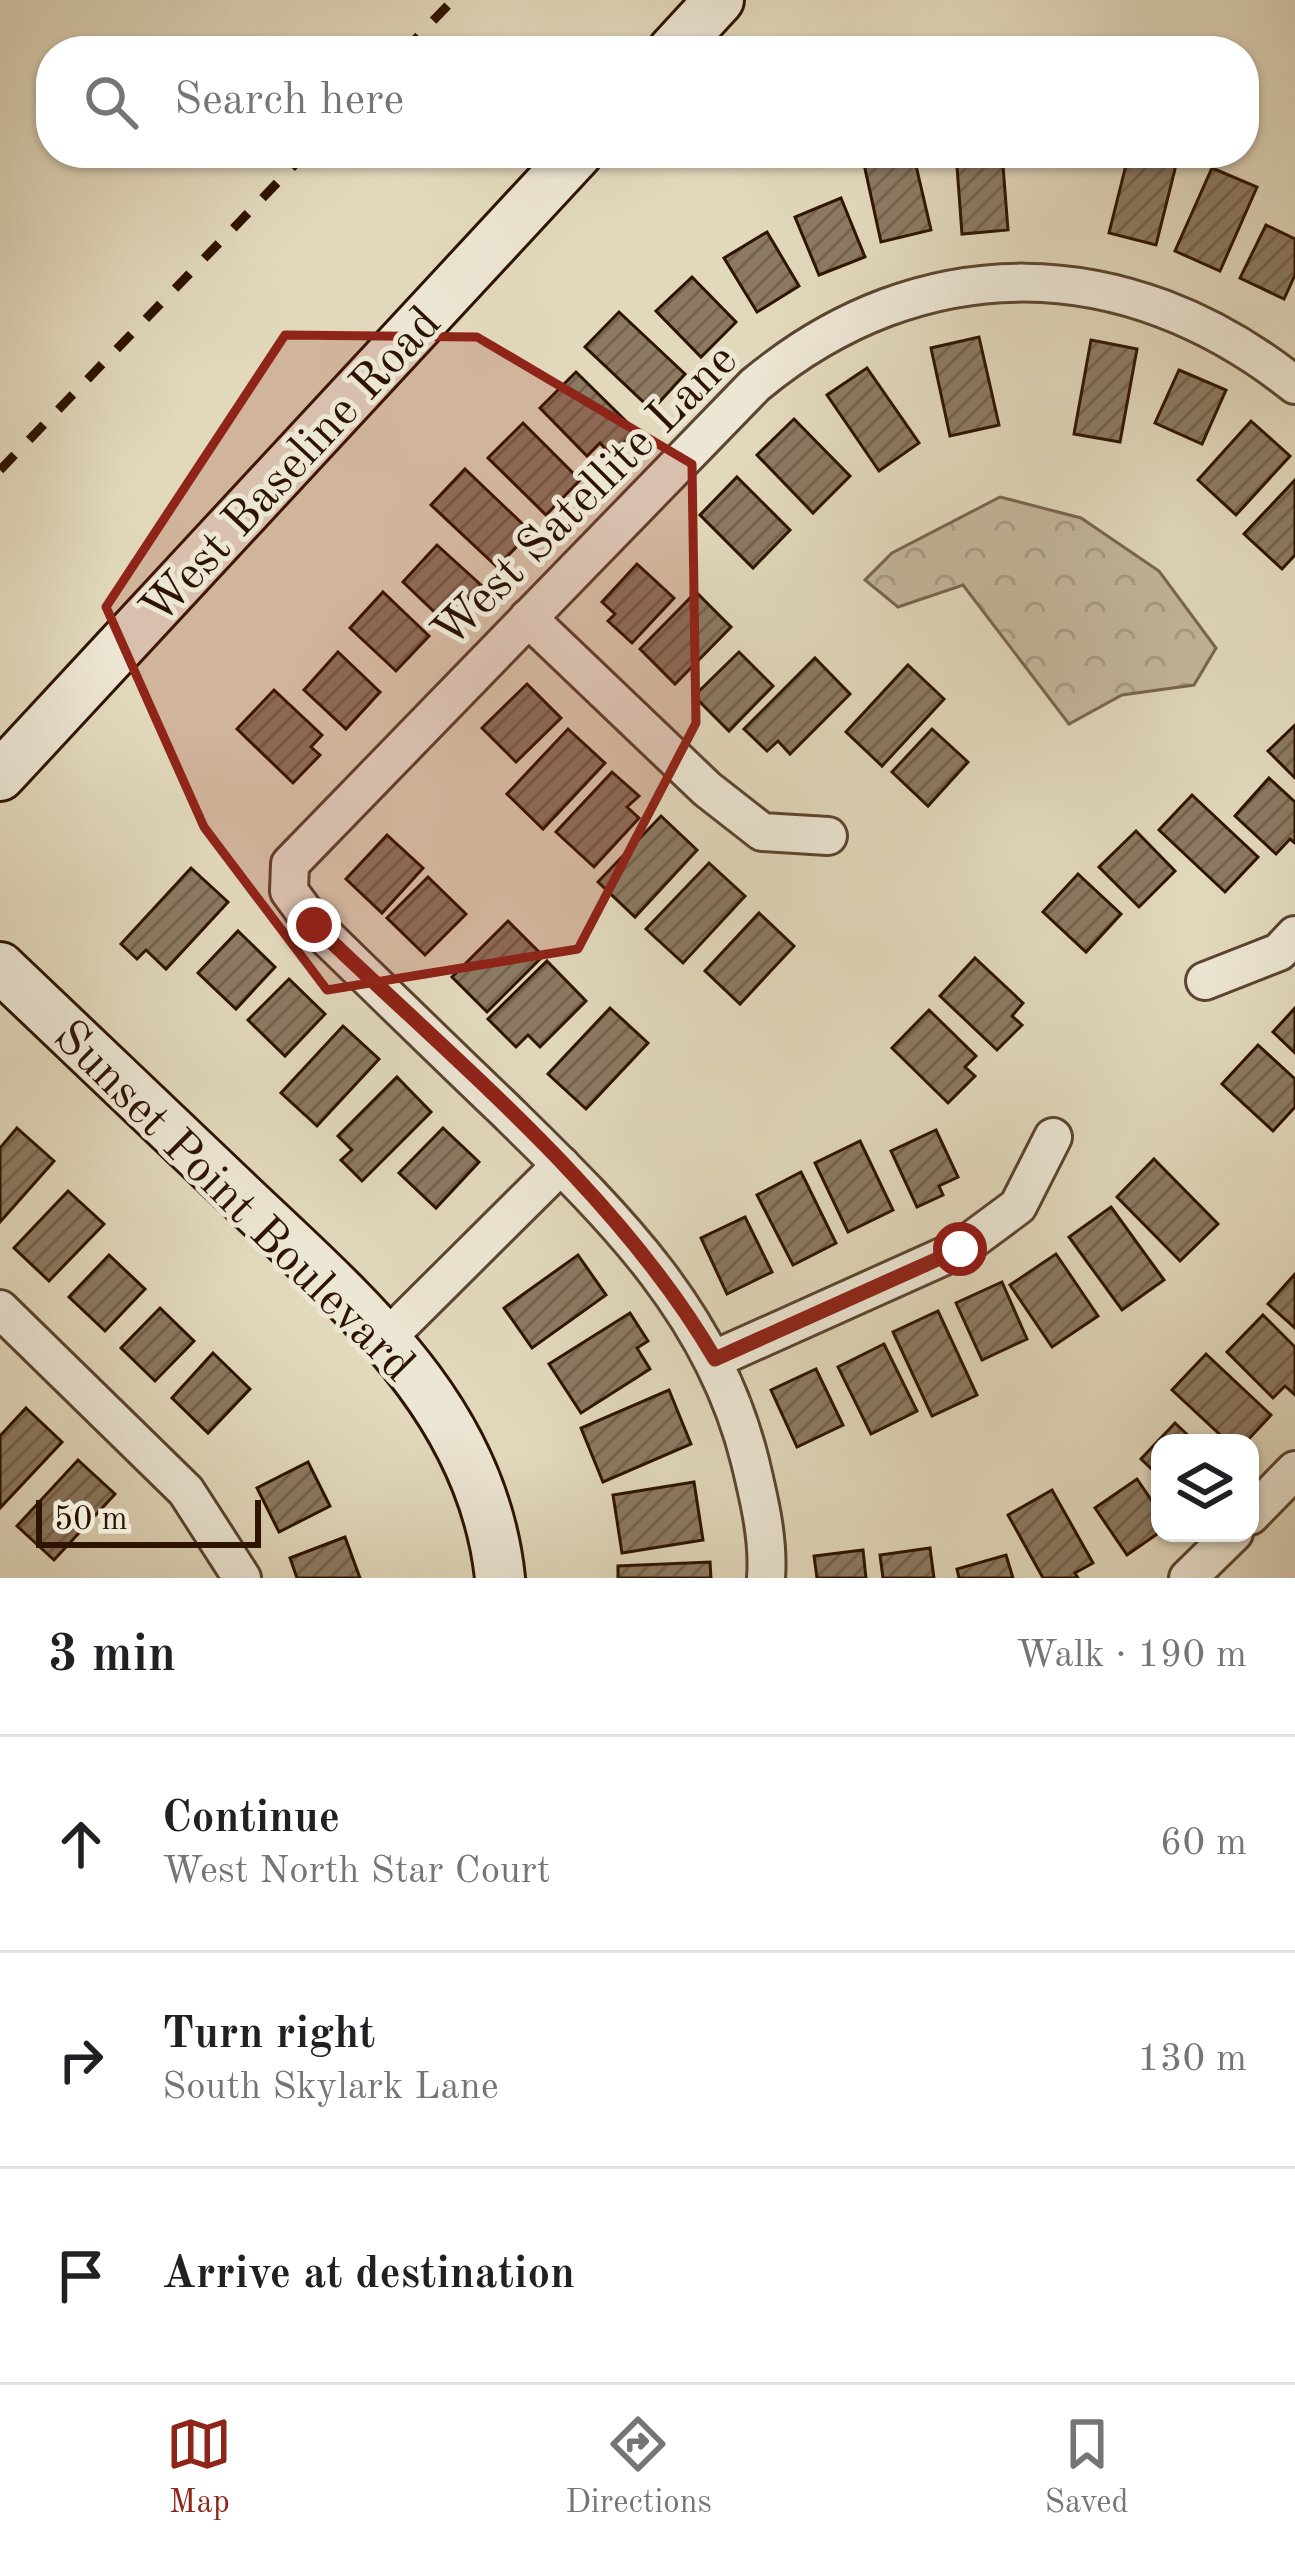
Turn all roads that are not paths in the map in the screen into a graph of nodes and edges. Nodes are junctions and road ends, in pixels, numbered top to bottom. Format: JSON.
{"nodes":[{"id":1,"x":719,"y":0,"type":"edge"},
{"id":2,"x":686,"y":36,"type":"edge"},
{"id":3,"x":564,"y":168,"type":"edge"},
{"id":4,"x":1295,"y":386,"type":"edge"},
{"id":5,"x":528,"y":618,"type":"junction"},
{"id":6,"x":0,"y":776,"type":"edge"},
{"id":7,"x":828,"y":836,"type":"dead end"},
{"id":8,"x":1295,"y":935,"type":"edge"},
{"id":9,"x":0,"y":967,"type":"edge"},
{"id":10,"x":1205,"y":981,"type":"dead end"},
{"id":11,"x":1053,"y":1137,"type":"dead end"},
{"id":12,"x":561,"y":1165,"type":"junction"},
{"id":13,"x":0,"y":1309,"type":"edge"},
{"id":14,"x":388,"y":1337,"type":"junction"},
{"id":15,"x":715,"y":1359,"type":"junction"},
{"id":16,"x":1295,"y":1470,"type":"edge"},
{"id":17,"x":1259,"y":1507,"type":"edge"},
{"id":18,"x":1225,"y":1542,"type":"edge"},
{"id":19,"x":242,"y":1578,"type":"edge"},
{"id":20,"x":500,"y":1578,"type":"edge"},
{"id":21,"x":766,"y":1578,"type":"edge"},
{"id":22,"x":1188,"y":1578,"type":"edge"}],
"edges":[{"from":1,"to":2,"type":"main road"},
{"from":3,"to":6,"type":"main road","name":"West Baseline Road"},
{"from":4,"to":5,"type":"street","name":"West Satellite Lane"},
{"from":5,"to":7,"type":"street"},
{"from":5,"to":12,"type":"street","name":"West Satellite Lane"},
{"from":8,"to":10,"type":"street"},
{"from":9,"to":14,"type":"main road","name":"Sunset Point Boulevard"},
{"from":11,"to":15,"type":"street"},
{"from":12,"to":14,"type":"street"},
{"from":12,"to":15,"type":"street"},
{"from":13,"to":19,"type":"street"},
{"from":14,"to":20,"type":"main road","name":"Sunset Point Boulevard"},
{"from":15,"to":21,"type":"street"},
{"from":16,"to":17,"type":"street"},
{"from":18,"to":22,"type":"street"}]}
